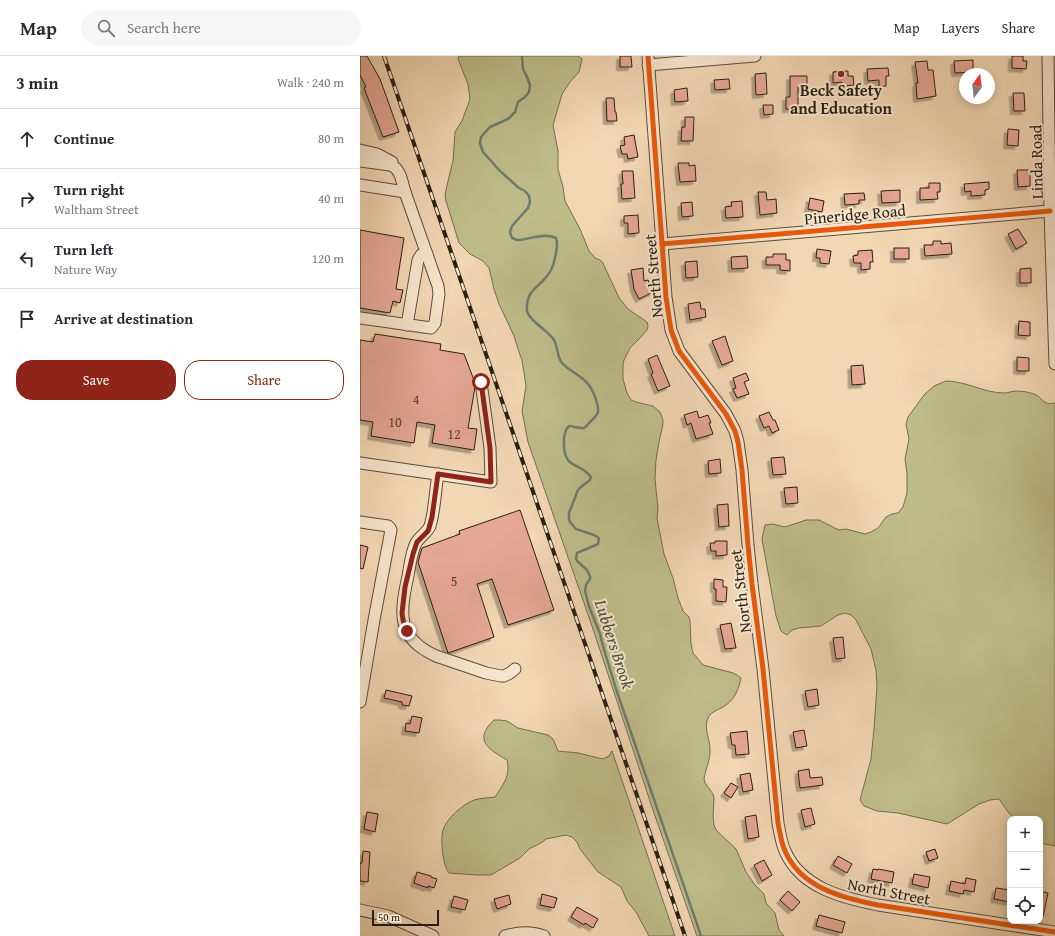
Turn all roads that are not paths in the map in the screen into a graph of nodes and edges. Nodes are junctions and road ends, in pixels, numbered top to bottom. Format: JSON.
{"nodes":[{"id":1,"x":755,"y":56,"type":"edge"},
{"id":2,"x":1048,"y":56,"type":"edge"},
{"id":3,"x":648,"y":61,"type":"edge"},
{"id":4,"x":360,"y":150,"type":"edge"},
{"id":5,"x":360,"y":161,"type":"edge"},
{"id":6,"x":397,"y":168,"type":"junction"},
{"id":7,"x":360,"y":185,"type":"edge"},
{"id":8,"x":405,"y":192,"type":"junction"},
{"id":9,"x":1050,"y":211,"type":"junction"},
{"id":10,"x":662,"y":244,"type":"junction"},
{"id":11,"x":426,"y":254,"type":"junction"},
{"id":12,"x":360,"y":318,"type":"edge"},
{"id":13,"x":407,"y":325,"type":"junction"},
{"id":14,"x":1055,"y":364,"type":"edge"},
{"id":15,"x":481,"y":382,"type":"dead end"},
{"id":16,"x":360,"y":463,"type":"edge"},
{"id":17,"x":438,"y":474,"type":"junction"},
{"id":18,"x":360,"y":522,"type":"edge"},
{"id":19,"x":364,"y":660,"type":"edge"},
{"id":20,"x":515,"y":669,"type":"dead end"},
{"id":21,"x":360,"y":702,"type":"edge"},
{"id":22,"x":360,"y":910,"type":"edge"},
{"id":23,"x":1021,"y":931,"type":"edge"},
{"id":24,"x":1055,"y":932,"type":"edge"},
{"id":25,"x":433,"y":936,"type":"edge"},
{"id":26,"x":505,"y":936,"type":"edge"},
{"id":27,"x":544,"y":936,"type":"edge"}],
"edges":[{"from":1,"to":3,"type":"street"},
{"from":2,"to":9,"type":"street","name":"Linda Road"},
{"from":3,"to":10,"type":"street","name":"North Street"},
{"from":4,"to":6,"type":"street"},
{"from":5,"to":6,"type":"street"},
{"from":6,"to":8,"type":"street"},
{"from":7,"to":8,"type":"street"},
{"from":8,"to":11,"type":"street"},
{"from":9,"to":10,"type":"street","name":"Pineridge Road"},
{"from":9,"to":14,"type":"street","name":"Linda Road"},
{"from":10,"to":23,"type":"street","name":"North Street"},
{"from":11,"to":13,"type":"street"},
{"from":11,"to":13,"type":"street"},
{"from":12,"to":13,"type":"street"},
{"from":15,"to":17,"type":"street"},
{"from":16,"to":17,"type":"street"},
{"from":17,"to":20,"type":"street"},
{"from":18,"to":19,"type":"street"},
{"from":19,"to":21,"type":"street"},
{"from":22,"to":25,"type":"street"},
{"from":23,"to":24,"type":"street","name":"North Street"},
{"from":26,"to":27,"type":"street"}]}
